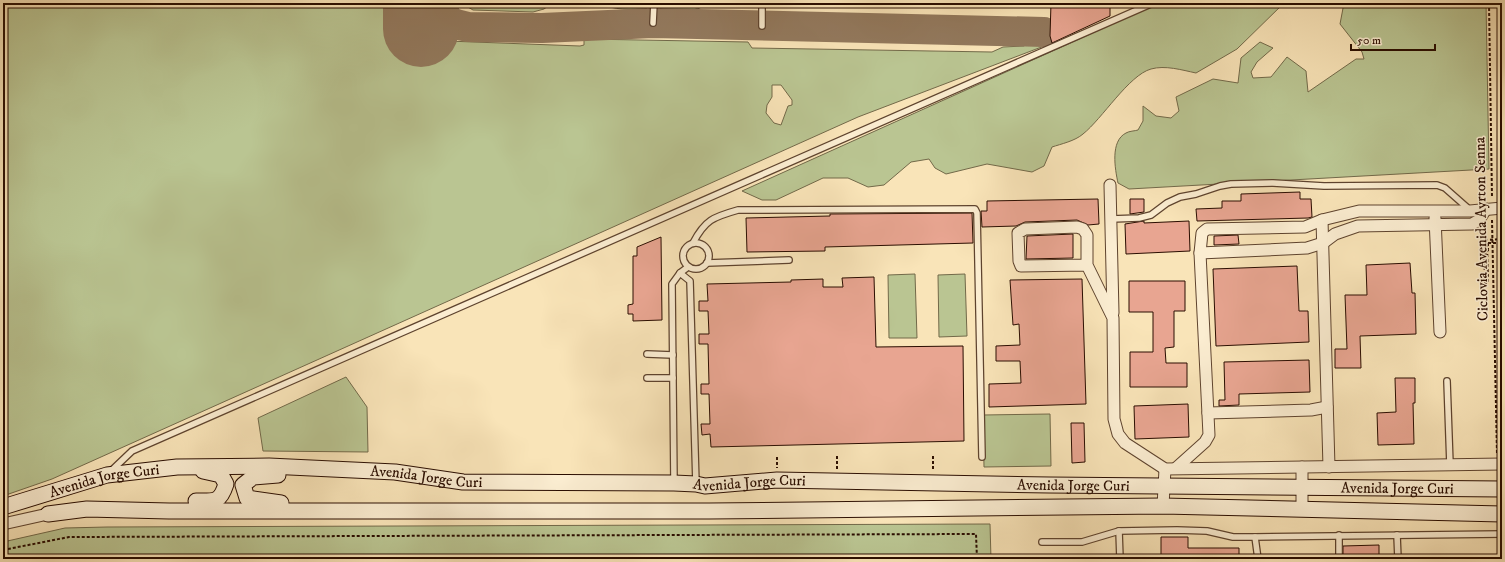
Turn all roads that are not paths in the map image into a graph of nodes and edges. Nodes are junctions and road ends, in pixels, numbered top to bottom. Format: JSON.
{"nodes":[{"id":1,"x":654,"y":3,"type":"edge"},
{"id":2,"x":762,"y":3,"type":"edge"},
{"id":3,"x":1153,"y":3,"type":"edge"},
{"id":4,"x":654,"y":23,"type":"dead end"},
{"id":5,"x":762,"y":26,"type":"dead end"},
{"id":6,"x":1110,"y":185,"type":"dead end"},
{"id":7,"x":1493,"y":209,"type":"edge"},
{"id":8,"x":1435,"y":211,"type":"junction"},
{"id":9,"x":1470,"y":211,"type":"junction"},
{"id":10,"x":1111,"y":219,"type":"junction"},
{"id":11,"x":1322,"y":220,"type":"junction"},
{"id":12,"x":1435,"y":225,"type":"junction"},
{"id":13,"x":693,"y":243,"type":"junction"},
{"id":14,"x":1323,"y":243,"type":"junction"},
{"id":15,"x":1200,"y":253,"type":"junction"},
{"id":16,"x":789,"y":260,"type":"dead end"},
{"id":17,"x":707,"y":263,"type":"junction"},
{"id":18,"x":1087,"y":265,"type":"junction"},
{"id":19,"x":688,"y":266,"type":"junction"},
{"id":20,"x":680,"y":273,"type":"junction"},
{"id":21,"x":1113,"y":318,"type":"junction"},
{"id":22,"x":1440,"y":332,"type":"dead end"},
{"id":23,"x":646,"y":354,"type":"dead end"},
{"id":24,"x":673,"y":355,"type":"junction"},
{"id":25,"x":647,"y":378,"type":"dead end"},
{"id":26,"x":673,"y":378,"type":"junction"},
{"id":27,"x":1447,"y":381,"type":"dead end"},
{"id":28,"x":1327,"y":407,"type":"junction"},
{"id":29,"x":1208,"y":413,"type":"junction"},
{"id":30,"x":982,"y":457,"type":"dead end"},
{"id":31,"x":1499,"y":460,"type":"edge"},
{"id":32,"x":1450,"y":465,"type":"junction"},
{"id":33,"x":1302,"y":467,"type":"junction"},
{"id":34,"x":1329,"y":467,"type":"junction"},
{"id":35,"x":1170,"y":468,"type":"junction"},
{"id":36,"x":158,"y":469,"type":"junction"},
{"id":37,"x":338,"y":471,"type":"junction"},
{"id":38,"x":107,"y":475,"type":"junction"},
{"id":39,"x":674,"y":483,"type":"junction"},
{"id":40,"x":700,"y":485,"type":"junction"},
{"id":41,"x":1164,"y":485,"type":"junction"},
{"id":42,"x":1302,"y":488,"type":"junction"},
{"id":43,"x":1502,"y":489,"type":"edge"},
{"id":44,"x":1163,"y":506,"type":"junction"},
{"id":45,"x":3,"y":507,"type":"edge"},
{"id":46,"x":1302,"y":509,"type":"junction"},
{"id":47,"x":137,"y":510,"type":"junction"},
{"id":48,"x":348,"y":510,"type":"junction"},
{"id":49,"x":709,"y":511,"type":"junction"},
{"id":50,"x":48,"y":514,"type":"joint"},
{"id":51,"x":1502,"y":514,"type":"edge"},
{"id":52,"x":3,"y":524,"type":"edge"},
{"id":53,"x":1119,"y":531,"type":"junction"},
{"id":54,"x":1502,"y":534,"type":"edge"},
{"id":55,"x":1339,"y":535,"type":"junction"},
{"id":56,"x":1397,"y":535,"type":"junction"},
{"id":57,"x":1255,"y":537,"type":"junction"},
{"id":58,"x":1042,"y":542,"type":"dead end"},
{"id":59,"x":1120,"y":559,"type":"edge"},
{"id":60,"x":1258,"y":559,"type":"edge"},
{"id":61,"x":1340,"y":559,"type":"edge"},
{"id":62,"x":1398,"y":559,"type":"edge"}],
"edges":[{"from":1,"to":4,"type":"lane"},
{"from":2,"to":5,"type":"lane"},
{"from":3,"to":38,"type":"lane"},
{"from":6,"to":10,"type":"street"},
{"from":7,"to":9,"type":"street"},
{"from":7,"to":12,"type":"street"},
{"from":8,"to":9,"type":"street"},
{"from":8,"to":11,"type":"street"},
{"from":8,"to":12,"type":"street"},
{"from":9,"to":10,"type":"lane"},
{"from":10,"to":21,"type":"street"},
{"from":11,"to":14,"type":"street"},
{"from":11,"to":15,"type":"street"},
{"from":12,"to":14,"type":"street"},
{"from":12,"to":22,"type":"street"},
{"from":13,"to":17,"type":"lane"},
{"from":13,"to":19,"type":"lane"},
{"from":13,"to":30,"type":"lane"},
{"from":14,"to":15,"type":"street"},
{"from":14,"to":28,"type":"street"},
{"from":15,"to":29,"type":"street"},
{"from":16,"to":17,"type":"lane"},
{"from":17,"to":19,"type":"lane"},
{"from":18,"to":18,"type":"street"},
{"from":18,"to":21,"type":"street"},
{"from":19,"to":20,"type":"lane"},
{"from":20,"to":24,"type":"lane"},
{"from":20,"to":40,"type":"lane"},
{"from":21,"to":35,"type":"street"},
{"from":23,"to":24,"type":"lane"},
{"from":24,"to":26,"type":"lane"},
{"from":25,"to":26,"type":"lane"},
{"from":26,"to":39,"type":"lane"},
{"from":27,"to":32,"type":"lane"},
{"from":28,"to":29,"type":"street"},
{"from":28,"to":34,"type":"street"},
{"from":29,"to":35,"type":"street"},
{"from":31,"to":32,"type":"street"},
{"from":32,"to":34,"type":"street"},
{"from":33,"to":34,"type":"street"},
{"from":33,"to":35,"type":"street"},
{"from":33,"to":42,"type":"street"},
{"from":35,"to":41,"type":"street"},
{"from":36,"to":37,"type":"street","name":"Avenida Jorge Curi"},
{"from":36,"to":38,"type":"street","name":"Avenida Jorge Curi"},
{"from":36,"to":47,"type":"street"},
{"from":37,"to":39,"type":"street","name":"Avenida Jorge Curi"},
{"from":37,"to":48,"type":"street"},
{"from":38,"to":45,"type":"street","name":"Avenida Jorge Curi"},
{"from":39,"to":40,"type":"street","name":"Avenida Jorge Curi"},
{"from":40,"to":41,"type":"street","name":"Avenida Jorge Curi"},
{"from":40,"to":49,"type":"street"},
{"from":41,"to":42,"type":"street","name":"Avenida Jorge Curi"},
{"from":41,"to":44,"type":"street"},
{"from":42,"to":43,"type":"street","name":"Avenida Jorge Curi"},
{"from":42,"to":46,"type":"street"},
{"from":44,"to":46,"type":"street","name":"Avenida Jorge Curi"},
{"from":44,"to":49,"type":"street","name":"Avenida Jorge Curi"},
{"from":46,"to":51,"type":"street","name":"Avenida Jorge Curi"},
{"from":47,"to":48,"type":"street","name":"Avenida Jorge Curi"},
{"from":47,"to":50,"type":"street","name":"Avenida Jorge Curi"},
{"from":48,"to":49,"type":"street","name":"Avenida Jorge Curi"},
{"from":50,"to":52,"type":"street","name":"Avenida Jorge Curi"},
{"from":53,"to":57,"type":"lane"},
{"from":53,"to":58,"type":"lane"},
{"from":53,"to":59,"type":"lane"},
{"from":54,"to":56,"type":"lane"},
{"from":55,"to":56,"type":"lane"},
{"from":55,"to":57,"type":"lane"},
{"from":55,"to":61,"type":"lane"},
{"from":56,"to":62,"type":"lane"},
{"from":57,"to":60,"type":"lane"}]}
